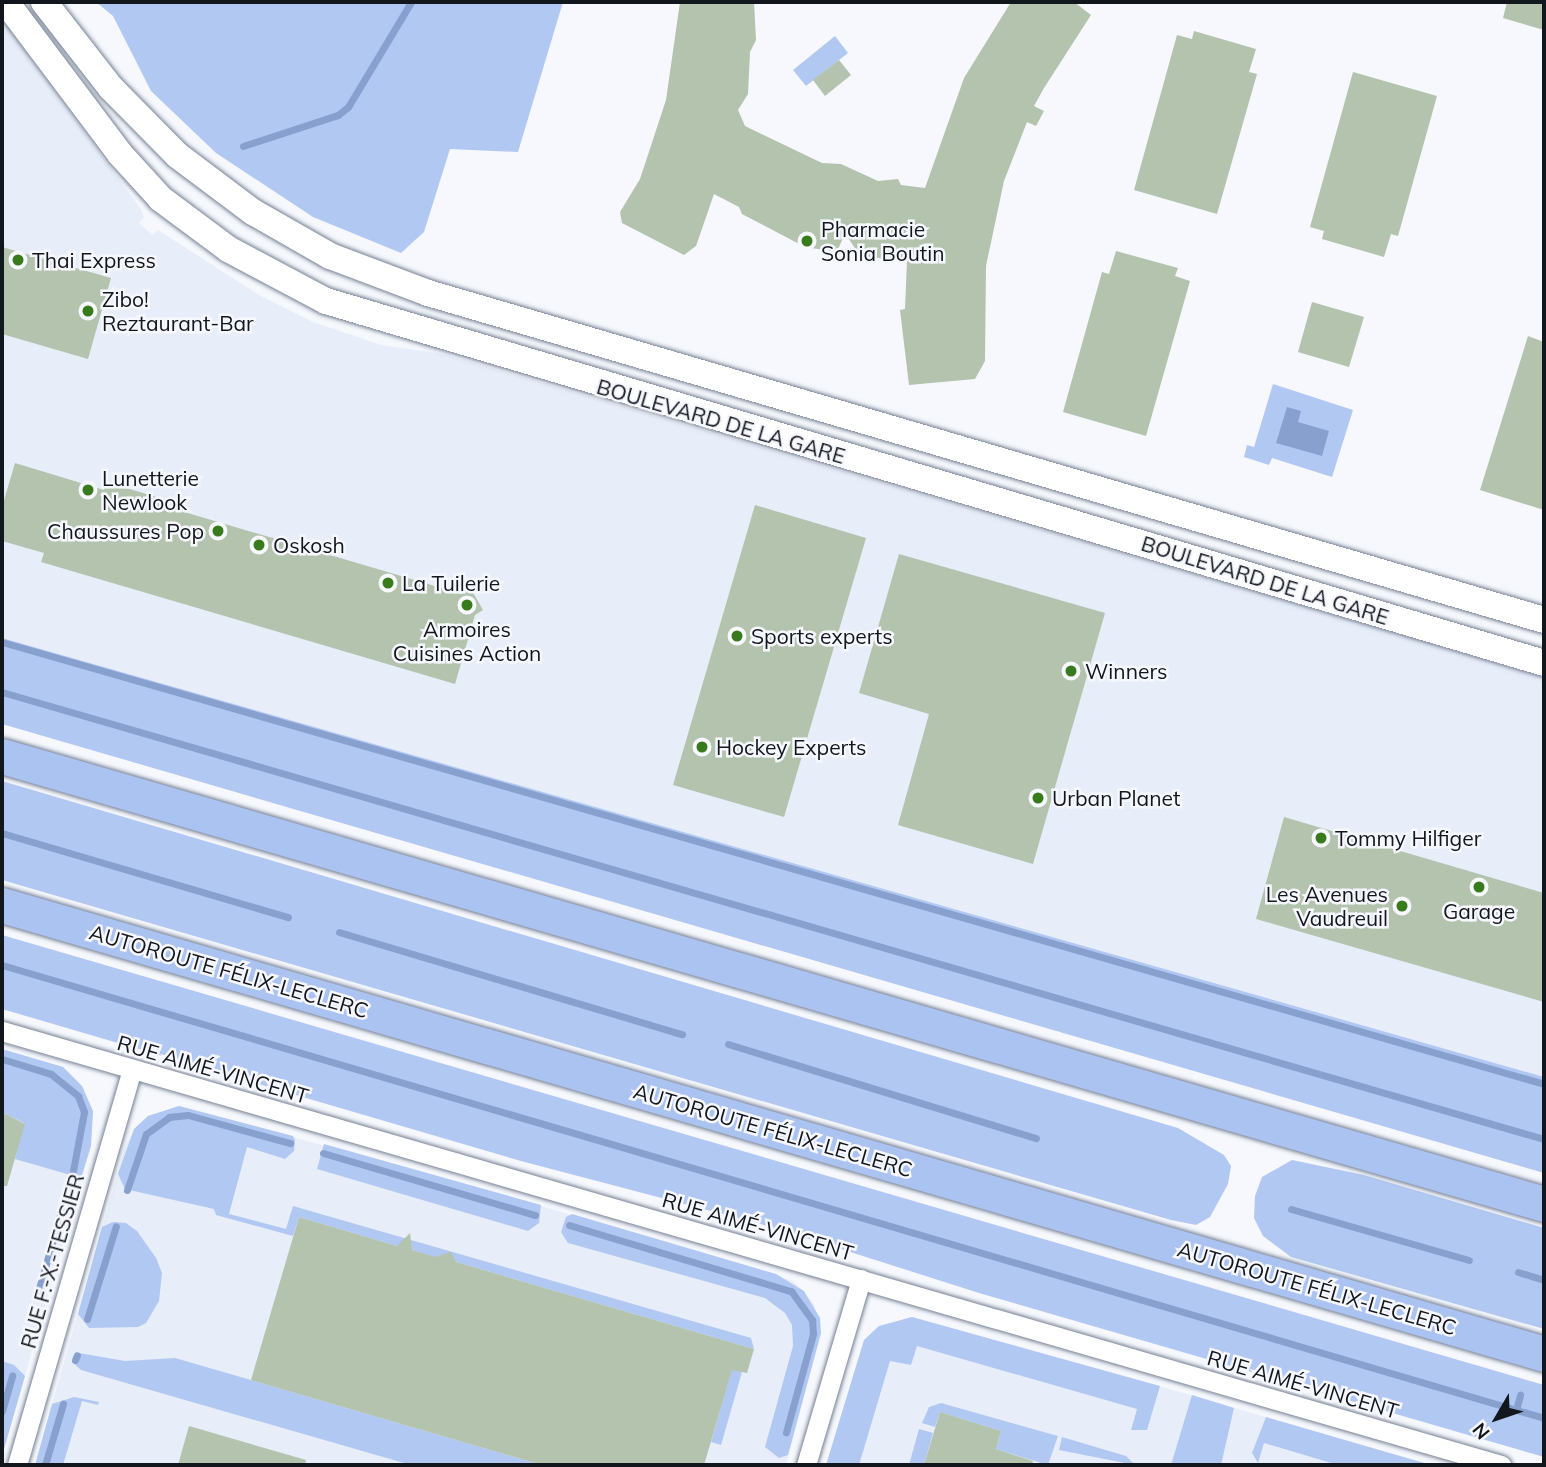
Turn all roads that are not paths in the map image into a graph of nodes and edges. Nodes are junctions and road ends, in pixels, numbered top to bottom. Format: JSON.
{"nodes":[{"id":1,"x":6,"y":2,"type":"edge"},
{"id":2,"x":44,"y":2,"type":"edge"},
{"id":3,"x":1544,"y":621,"type":"edge"},
{"id":4,"x":1544,"y":663,"type":"edge"},
{"id":5,"x":2,"y":756,"type":"edge"},
{"id":6,"x":2,"y":905,"type":"edge"},
{"id":7,"x":2,"y":1031,"type":"edge"},
{"id":8,"x":132,"y":1070,"type":"junction"},
{"id":9,"x":1544,"y":1205,"type":"edge"},
{"id":10,"x":861,"y":1279,"type":"junction"},
{"id":11,"x":1544,"y":1354,"type":"edge"},
{"id":12,"x":17,"y":1465,"type":"edge"},
{"id":13,"x":806,"y":1465,"type":"edge"},
{"id":14,"x":1501,"y":1465,"type":"edge"}],
"edges":[{"from":1,"to":4,"type":"main road","name":"BOULEVARD DE LA GARE"},
{"from":2,"to":3,"type":"main road","name":"BOULEVARD DE LA GARE"},
{"from":5,"to":9,"type":"highway"},
{"from":6,"to":11,"type":"highway","name":"AUTOROUTE FÉLIX-LECLERC"},
{"from":7,"to":8,"type":"street","name":"RUE AIMÉ-VINCENT"},
{"from":8,"to":10,"type":"street","name":"RUE AIMÉ-VINCENT"},
{"from":8,"to":12,"type":"street","name":"RUE F.-X.-TESSIER"},
{"from":10,"to":13,"type":"street"},
{"from":10,"to":14,"type":"street","name":"RUE AIMÉ-VINCENT"}]}
